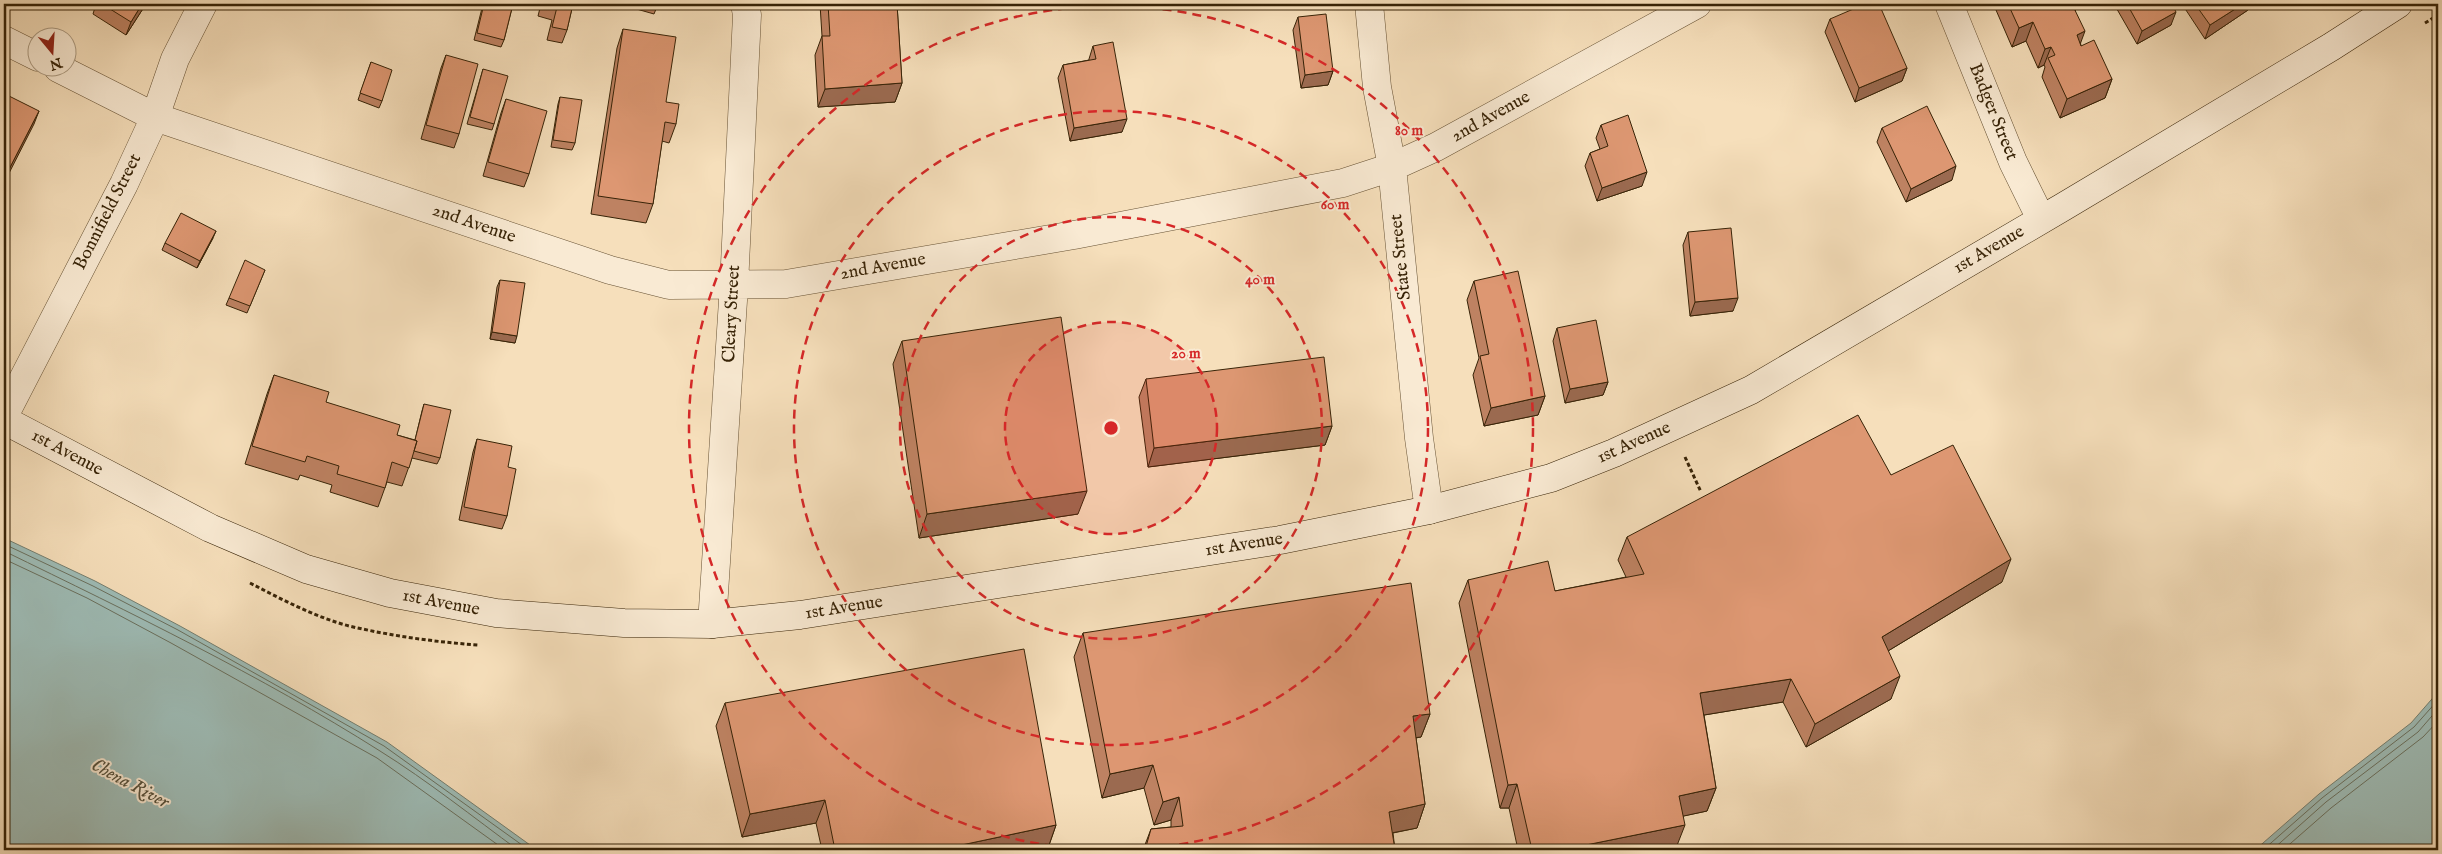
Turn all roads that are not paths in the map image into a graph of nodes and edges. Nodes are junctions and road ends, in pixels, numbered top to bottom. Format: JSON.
{"nodes":[{"id":1,"x":203,"y":4,"type":"edge"},
{"id":2,"x":745,"y":4,"type":"edge"},
{"id":3,"x":1370,"y":4,"type":"edge"},
{"id":4,"x":1698,"y":4,"type":"edge"},
{"id":5,"x":1949,"y":4,"type":"edge"},
{"id":6,"x":2398,"y":4,"type":"edge"},
{"id":7,"x":4,"y":40,"type":"edge"},
{"id":8,"x":28,"y":52,"type":"edge"},
{"id":9,"x":78,"y":78,"type":"edge"},
{"id":10,"x":155,"y":117,"type":"junction"},
{"id":11,"x":1392,"y":166,"type":"junction"},
{"id":12,"x":2041,"y":219,"type":"junction"},
{"id":13,"x":734,"y":285,"type":"junction"},
{"id":14,"x":4,"y":418,"type":"edge"},
{"id":15,"x":1429,"y":510,"type":"junction"},
{"id":16,"x":712,"y":624,"type":"junction"}],
"edges":[{"from":1,"to":10,"type":"street","name":"Bonnifield Street"},
{"from":2,"to":13,"type":"street","name":"Cleary Street"},
{"from":3,"to":11,"type":"street","name":"State Street"},
{"from":4,"to":11,"type":"street","name":"2nd Avenue"},
{"from":5,"to":12,"type":"street","name":"Badger Street"},
{"from":6,"to":12,"type":"street","name":"1st Avenue"},
{"from":7,"to":8,"type":"street"},
{"from":9,"to":10,"type":"street","name":"2nd Avenue"},
{"from":10,"to":13,"type":"street","name":"2nd Avenue"},
{"from":10,"to":14,"type":"street","name":"Bonnifield Street"},
{"from":11,"to":13,"type":"street","name":"2nd Avenue"},
{"from":11,"to":15,"type":"street","name":"State Street"},
{"from":12,"to":15,"type":"street","name":"1st Avenue"},
{"from":13,"to":16,"type":"street","name":"Cleary Street"},
{"from":14,"to":16,"type":"street","name":"1st Avenue"},
{"from":15,"to":16,"type":"street","name":"1st Avenue"}]}
